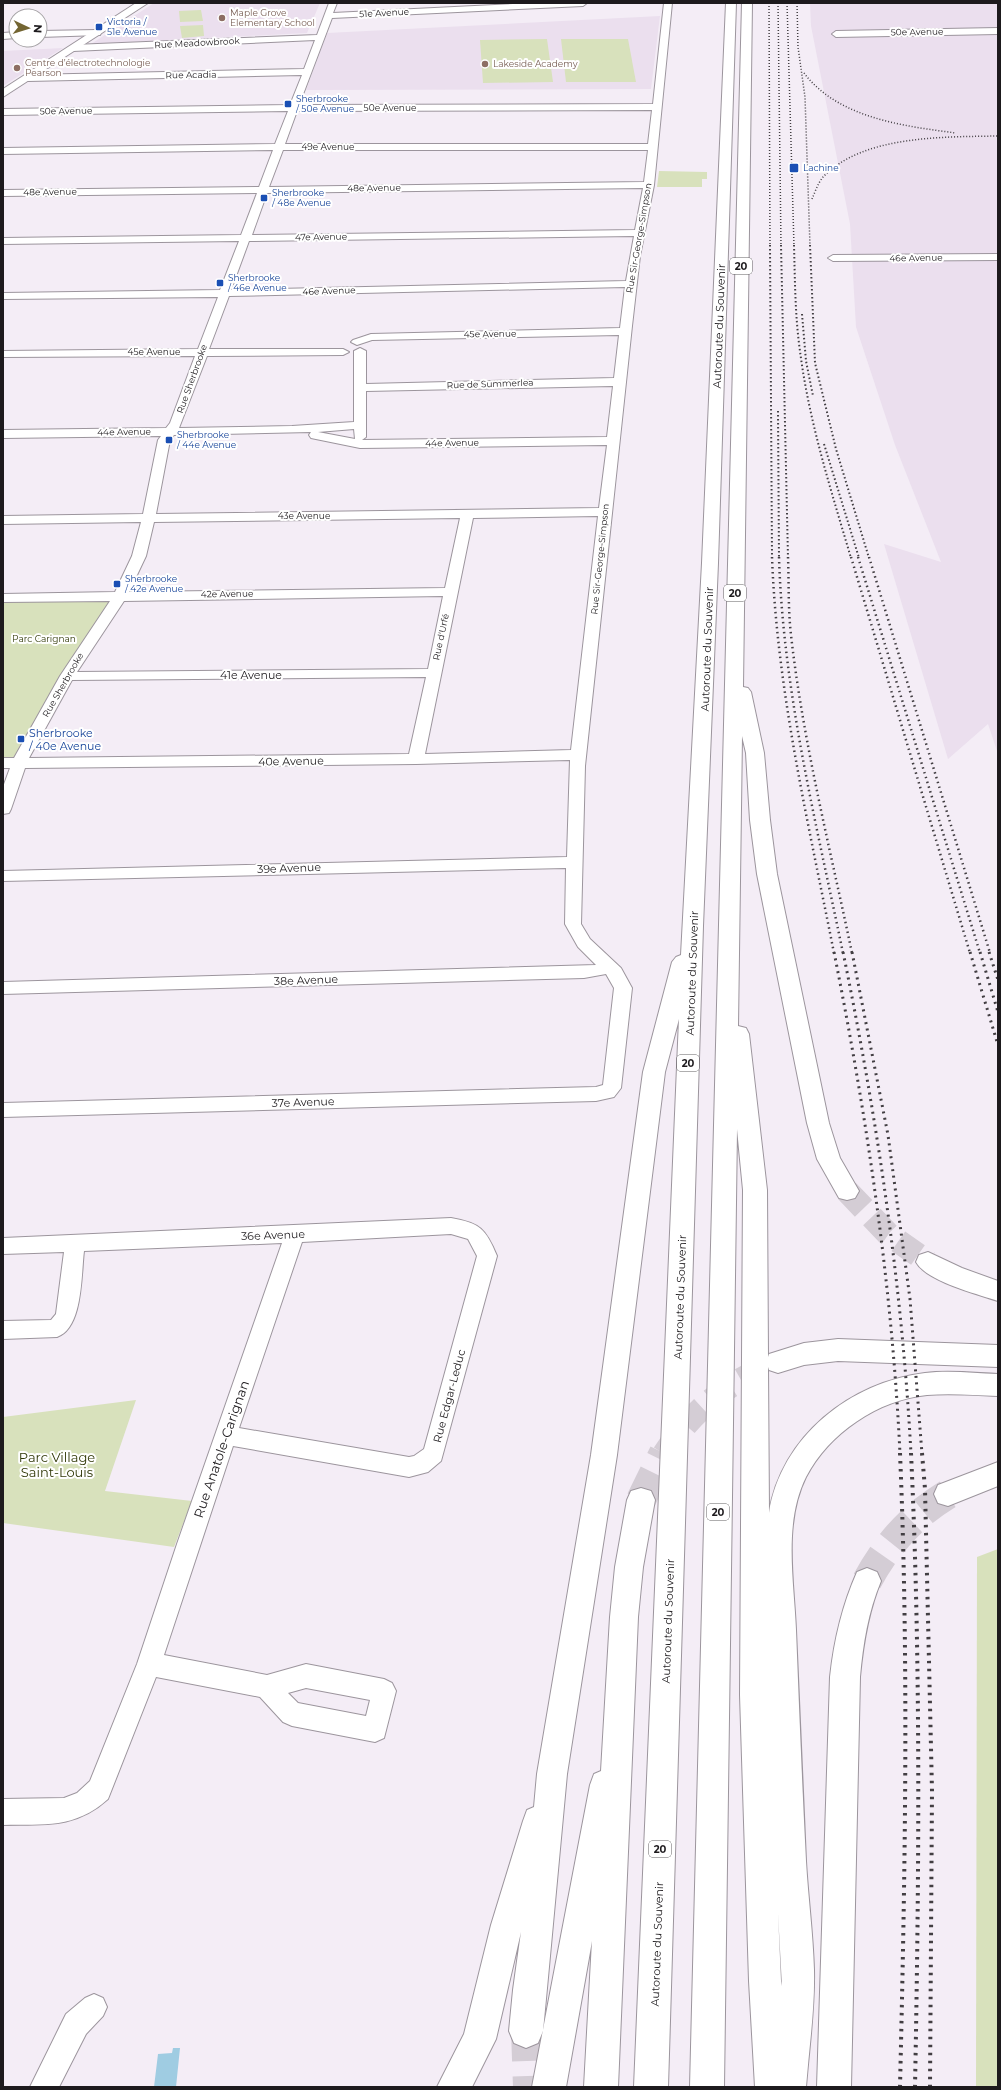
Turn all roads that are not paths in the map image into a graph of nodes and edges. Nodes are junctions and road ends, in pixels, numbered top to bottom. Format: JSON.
{"nodes":[{"id":1,"x":143,"y":3,"type":"edge"},
{"id":2,"x":333,"y":3,"type":"edge"},
{"id":3,"x":583,"y":3,"type":"edge"},
{"id":4,"x":668,"y":3,"type":"edge"},
{"id":5,"x":730,"y":3,"type":"edge"},
{"id":6,"x":747,"y":3,"type":"edge"},
{"id":7,"x":454,"y":6,"type":"edge"},
{"id":8,"x":328,"y":16,"type":"junction"},
{"id":9,"x":998,"y":30,"type":"edge"},
{"id":10,"x":97,"y":33,"type":"junction"},
{"id":11,"x":48,"y":34,"type":"edge"},
{"id":12,"x":836,"y":34,"type":"dead end"},
{"id":13,"x":320,"y":37,"type":"junction"},
{"id":14,"x":73,"y":48,"type":"junction"},
{"id":15,"x":307,"y":72,"type":"junction"},
{"id":16,"x":28,"y":78,"type":"junction"},
{"id":17,"x":3,"y":94,"type":"edge"},
{"id":18,"x":293,"y":108,"type":"junction"},
{"id":19,"x":657,"y":108,"type":"junction"},
{"id":20,"x":3,"y":112,"type":"edge"},
{"id":21,"x":653,"y":146,"type":"junction"},
{"id":22,"x":279,"y":147,"type":"junction"},
{"id":23,"x":3,"y":151,"type":"edge"},
{"id":24,"x":649,"y":185,"type":"junction"},
{"id":25,"x":263,"y":189,"type":"junction"},
{"id":26,"x":3,"y":193,"type":"edge"},
{"id":27,"x":640,"y":234,"type":"junction"},
{"id":28,"x":245,"y":238,"type":"junction"},
{"id":29,"x":3,"y":241,"type":"edge"},
{"id":30,"x":998,"y":257,"type":"edge"},
{"id":31,"x":833,"y":258,"type":"dead end"},
{"id":32,"x":631,"y":284,"type":"junction"},
{"id":33,"x":224,"y":294,"type":"junction"},
{"id":34,"x":3,"y":296,"type":"edge"},
{"id":35,"x":625,"y":331,"type":"junction"},
{"id":36,"x":358,"y":346,"type":"junction"},
{"id":37,"x":202,"y":352,"type":"junction"},
{"id":38,"x":3,"y":354,"type":"edge"},
{"id":39,"x":620,"y":382,"type":"junction"},
{"id":40,"x":360,"y":388,"type":"junction"},
{"id":41,"x":360,"y":425,"type":"junction"},
{"id":42,"x":292,"y":430,"type":"junction"},
{"id":43,"x":170,"y":431,"type":"junction"},
{"id":44,"x":3,"y":434,"type":"edge"},
{"id":45,"x":613,"y":441,"type":"junction"},
{"id":46,"x":360,"y":444,"type":"junction"},
{"id":47,"x":605,"y":512,"type":"junction"},
{"id":48,"x":466,"y":515,"type":"junction"},
{"id":49,"x":149,"y":517,"type":"junction"},
{"id":50,"x":3,"y":520,"type":"edge"},
{"id":51,"x":451,"y":592,"type":"junction"},
{"id":52,"x":120,"y":596,"type":"junction"},
{"id":53,"x":3,"y":598,"type":"edge"},
{"id":54,"x":734,"y":658,"type":"junction"},
{"id":55,"x":434,"y":673,"type":"junction"},
{"id":56,"x":67,"y":676,"type":"junction"},
{"id":57,"x":578,"y":755,"type":"junction"},
{"id":58,"x":416,"y":760,"type":"junction"},
{"id":59,"x":3,"y":763,"type":"edge"},
{"id":60,"x":19,"y":763,"type":"junction"},
{"id":61,"x":3,"y":809,"type":"edge"},
{"id":62,"x":574,"y":862,"type":"junction"},
{"id":63,"x":3,"y":876,"type":"edge"},
{"id":64,"x":693,"y":926,"type":"junction"},
{"id":65,"x":728,"y":937,"type":"junction"},
{"id":66,"x":607,"y":967,"type":"junction"},
{"id":67,"x":3,"y":988,"type":"edge"},
{"id":68,"x":602,"y":1093,"type":"joint"},
{"id":69,"x":3,"y":1110,"type":"edge"},
{"id":70,"x":847,"y":1191,"type":"tunnel mouth"},
{"id":71,"x":471,"y":1229,"type":"joint"},
{"id":72,"x":295,"y":1235,"type":"junction"},
{"id":73,"x":75,"y":1244,"type":"junction"},
{"id":74,"x":3,"y":1246,"type":"edge"},
{"id":75,"x":928,"y":1262,"type":"tunnel mouth"},
{"id":76,"x":998,"y":1291,"type":"edge"},
{"id":77,"x":3,"y":1330,"type":"edge"},
{"id":78,"x":778,"y":1362,"type":"tunnel mouth"},
{"id":79,"x":997,"y":1375,"type":"edge"},
{"id":80,"x":226,"y":1435,"type":"junction"},
{"id":81,"x":998,"y":1474,"type":"edge"},
{"id":82,"x":948,"y":1494,"type":"tunnel mouth"},
{"id":83,"x":641,"y":1500,"type":"tunnel mouth"},
{"id":84,"x":866,"y":1581,"type":"tunnel mouth"},
{"id":85,"x":149,"y":1664,"type":"junction"},
{"id":86,"x":267,"y":1687,"type":"dead end"},
{"id":87,"x":620,"y":1703,"type":"junction"},
{"id":88,"x":552,"y":1774,"type":"junction"},
{"id":89,"x":3,"y":1812,"type":"edge"},
{"id":90,"x":94,"y":2007,"type":"dead end"},
{"id":91,"x":526,"y":2031,"type":"tunnel mouth"},
{"id":92,"x":44,"y":2087,"type":"edge"},
{"id":93,"x":454,"y":2087,"type":"edge"},
{"id":94,"x":549,"y":2087,"type":"edge"},
{"id":95,"x":601,"y":2087,"type":"edge"},
{"id":96,"x":651,"y":2087,"type":"edge"},
{"id":97,"x":707,"y":2087,"type":"edge"},
{"id":98,"x":772,"y":2087,"type":"edge"},
{"id":99,"x":790,"y":2087,"type":"edge"},
{"id":100,"x":834,"y":2087,"type":"edge"}],
"edges":[{"from":1,"to":10,"type":"main road"},
{"from":2,"to":8,"type":"street","name":"Rue Sherbrooke"},
{"from":3,"to":7,"type":"street","name":"51e Avenue"},
{"from":4,"to":19,"type":"street","name":"Rue Sir-George-Simpson"},
{"from":5,"to":64,"type":"main road","name":"Autoroute du Souvenir","number":"20"},
{"from":6,"to":54,"type":"main road","name":"Autoroute du Souvenir","number":"20"},
{"from":7,"to":8,"type":"street","name":"51e Avenue"},
{"from":8,"to":13,"type":"street","name":"Rue Sherbrooke"},
{"from":9,"to":12,"type":"street","name":"50e Avenue"},
{"from":10,"to":11,"type":"street"},
{"from":10,"to":14,"type":"main road"},
{"from":13,"to":14,"type":"street","name":"Rue Meadowbrook"},
{"from":13,"to":15,"type":"street","name":"Rue Sherbrooke"},
{"from":14,"to":16,"type":"main road"},
{"from":15,"to":16,"type":"street","name":"Rue Acadia"},
{"from":15,"to":18,"type":"street","name":"Rue Sherbrooke"},
{"from":16,"to":17,"type":"main road"},
{"from":18,"to":19,"type":"street","name":"50e Avenue"},
{"from":18,"to":20,"type":"street","name":"50e Avenue"},
{"from":18,"to":22,"type":"street","name":"Rue Sherbrooke"},
{"from":19,"to":21,"type":"street","name":"Rue Sir-George-Simpson"},
{"from":21,"to":22,"type":"street","name":"49e Avenue"},
{"from":21,"to":24,"type":"street","name":"Rue Sir-George-Simpson"},
{"from":22,"to":23,"type":"street","name":"49e Avenue"},
{"from":22,"to":25,"type":"street","name":"Rue Sherbrooke"},
{"from":24,"to":25,"type":"street","name":"48e Avenue"},
{"from":24,"to":27,"type":"street","name":"Rue Sir-George-Simpson"},
{"from":25,"to":26,"type":"street","name":"48e Avenue"},
{"from":25,"to":28,"type":"street","name":"Rue Sherbrooke"},
{"from":27,"to":28,"type":"street","name":"47e Avenue"},
{"from":27,"to":32,"type":"street","name":"Rue Sir-George-Simpson"},
{"from":28,"to":29,"type":"street","name":"47e Avenue"},
{"from":28,"to":33,"type":"street","name":"Rue Sherbrooke"},
{"from":30,"to":31,"type":"street","name":"46e Avenue"},
{"from":32,"to":33,"type":"street","name":"46e Avenue"},
{"from":32,"to":35,"type":"street","name":"Rue Sir-George-Simpson"},
{"from":33,"to":34,"type":"street","name":"46e Avenue"},
{"from":33,"to":37,"type":"street","name":"Rue Sherbrooke"},
{"from":35,"to":36,"type":"street","name":"45e Avenue"},
{"from":35,"to":39,"type":"street","name":"Rue Sir-George-Simpson"},
{"from":36,"to":37,"type":"street","name":"45e Avenue"},
{"from":36,"to":40,"type":"street"},
{"from":37,"to":38,"type":"street","name":"45e Avenue"},
{"from":37,"to":43,"type":"street","name":"Rue Sherbrooke"},
{"from":39,"to":40,"type":"street","name":"Rue de Summerlea"},
{"from":39,"to":45,"type":"street","name":"Rue Sir-George-Simpson"},
{"from":40,"to":41,"type":"street"},
{"from":41,"to":42,"type":"street","name":"44e Avenue"},
{"from":41,"to":46,"type":"street"},
{"from":42,"to":43,"type":"street","name":"44e Avenue"},
{"from":42,"to":46,"type":"street","name":"44e Avenue"},
{"from":43,"to":44,"type":"street","name":"44e Avenue"},
{"from":43,"to":49,"type":"street","name":"Rue Sherbrooke"},
{"from":45,"to":46,"type":"street","name":"44e Avenue"},
{"from":45,"to":47,"type":"street","name":"Rue Sir-George-Simpson"},
{"from":47,"to":48,"type":"street","name":"43e Avenue"},
{"from":47,"to":57,"type":"street","name":"Rue Sir-George-Simpson"},
{"from":48,"to":49,"type":"street","name":"43e Avenue"},
{"from":48,"to":51,"type":"street","name":"Rue d'Urfé"},
{"from":49,"to":50,"type":"street","name":"43e Avenue"},
{"from":49,"to":52,"type":"street","name":"Rue Sherbrooke"},
{"from":51,"to":52,"type":"street","name":"42e Avenue"},
{"from":51,"to":55,"type":"street","name":"Rue d'Urfé"},
{"from":52,"to":53,"type":"street","name":"42e Avenue"},
{"from":52,"to":56,"type":"street","name":"Rue Sherbrooke"},
{"from":54,"to":65,"type":"main road","name":"Autoroute du Souvenir","number":"20"},
{"from":54,"to":70,"type":"main road"},
{"from":55,"to":56,"type":"street","name":"41e Avenue"},
{"from":55,"to":58,"type":"street","name":"Rue d'Urfé"},
{"from":56,"to":60,"type":"street","name":"Rue Sherbrooke"},
{"from":57,"to":58,"type":"street","name":"40e Avenue"},
{"from":57,"to":62,"type":"street","name":"Rue Sir-George-Simpson"},
{"from":58,"to":60,"type":"street","name":"40e Avenue"},
{"from":59,"to":60,"type":"street","name":"40e Avenue"},
{"from":60,"to":61,"type":"street","name":"Rue Sherbrooke"},
{"from":62,"to":63,"type":"street","name":"39e Avenue"},
{"from":62,"to":66,"type":"street","name":"Rue Sir-George-Simpson"},
{"from":64,"to":88,"type":"main road"},
{"from":64,"to":96,"type":"main road","name":"Autoroute du Souvenir","number":"20"},
{"from":65,"to":97,"type":"main road","name":"Autoroute du Souvenir","number":"20"},
{"from":65,"to":98,"type":"main road"},
{"from":66,"to":67,"type":"street","name":"38e Avenue"},
{"from":66,"to":68,"type":"street","name":"Rue Sir-George-Simpson"},
{"from":68,"to":69,"type":"street","name":"37e Avenue"},
{"from":71,"to":72,"type":"street","name":"36e Avenue"},
{"from":71,"to":80,"type":"street","name":"Rue Edgar-Leduc"},
{"from":72,"to":73,"type":"street","name":"36e Avenue"},
{"from":72,"to":80,"type":"street","name":"Rue Anatole-Carignan"},
{"from":73,"to":74,"type":"street","name":"36e Avenue"},
{"from":73,"to":77,"type":"street"},
{"from":75,"to":76,"type":"main road"},
{"from":78,"to":79,"type":"main road"},
{"from":79,"to":99,"type":"main road"},
{"from":80,"to":85,"type":"street","name":"Rue Anatole-Carignan"},
{"from":81,"to":82,"type":"main road"},
{"from":83,"to":87,"type":"main road"},
{"from":84,"to":100,"type":"main road"},
{"from":85,"to":86,"type":"street"},
{"from":85,"to":89,"type":"street","name":"Rue Anatole-Carignan"},
{"from":87,"to":94,"type":"main road"},
{"from":87,"to":95,"type":"main road"},
{"from":88,"to":91,"type":"main road"},
{"from":88,"to":93,"type":"main road"},
{"from":90,"to":92,"type":"street"}]}
